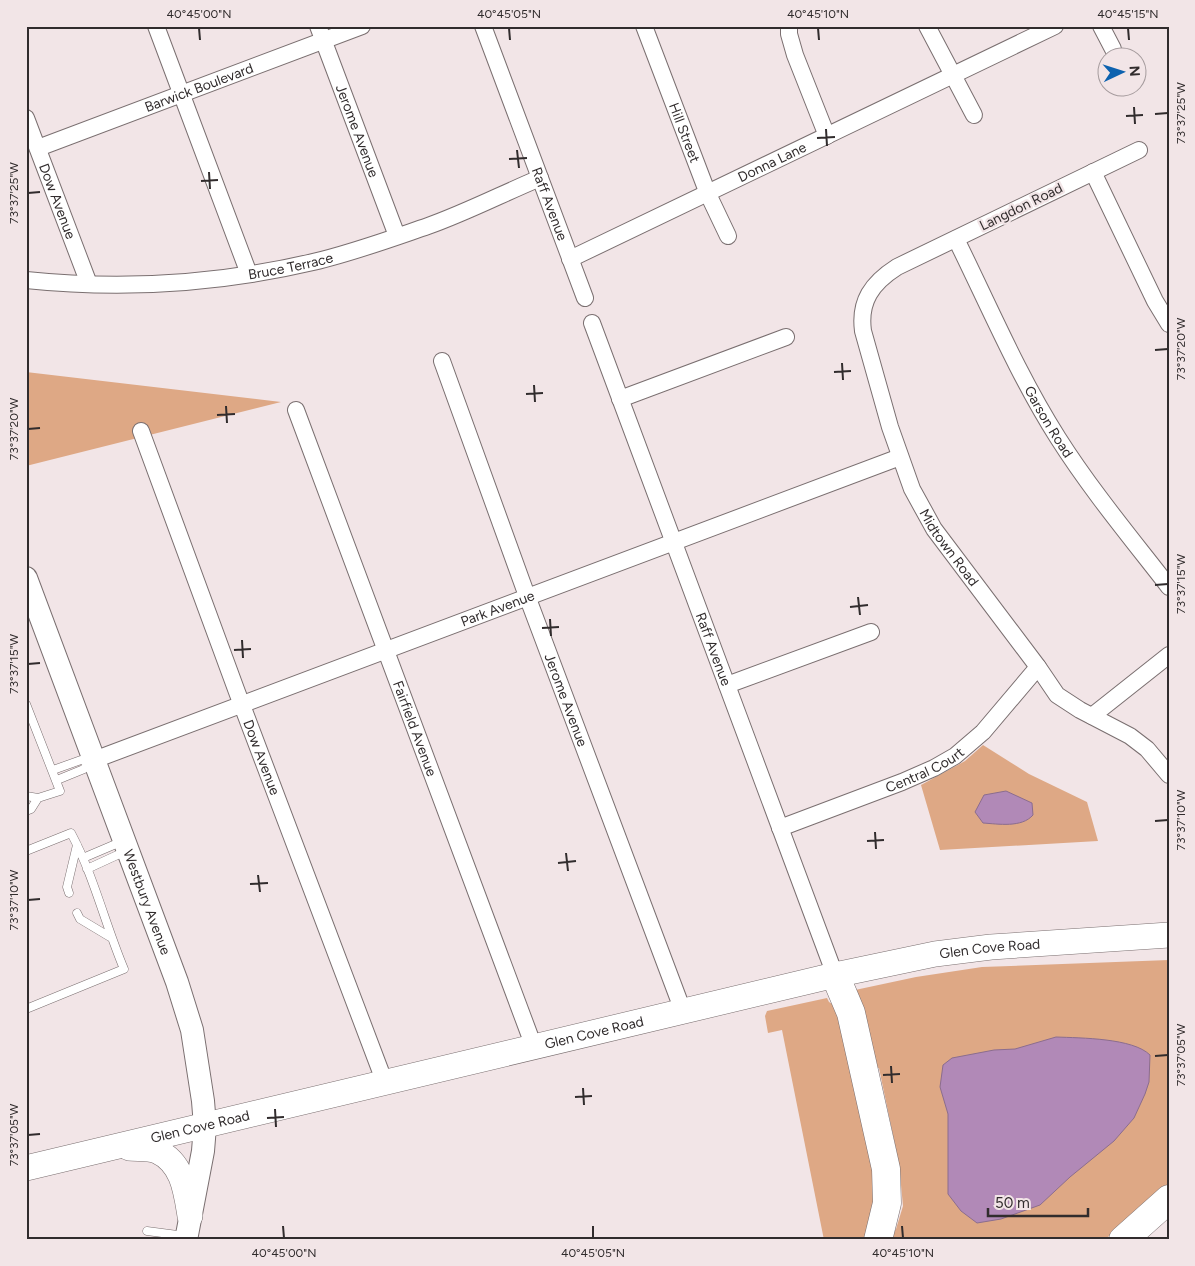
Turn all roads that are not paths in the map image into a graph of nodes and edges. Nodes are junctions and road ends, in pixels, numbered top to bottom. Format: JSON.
{"nodes":[{"id":1,"x":156,"y":26,"type":"edge"},
{"id":2,"x":362,"y":26,"type":"edge"},
{"id":3,"x":483,"y":26,"type":"edge"},
{"id":4,"x":644,"y":26,"type":"edge"},
{"id":5,"x":789,"y":26,"type":"edge"},
{"id":6,"x":927,"y":26,"type":"edge"},
{"id":7,"x":1055,"y":26,"type":"edge"},
{"id":8,"x":1101,"y":26,"type":"edge"},
{"id":9,"x":321,"y":34,"type":"edge"},
{"id":10,"x":1112,"y":48,"type":"edge"},
{"id":11,"x":953,"y":75,"type":"junction"},
{"id":12,"x":181,"y":94,"type":"junction"},
{"id":13,"x":974,"y":115,"type":"dead end"},
{"id":14,"x":26,"y":118,"type":"edge"},
{"id":15,"x":826,"y":136,"type":"junction"},
{"id":16,"x":38,"y":148,"type":"junction"},
{"id":17,"x":1139,"y":150,"type":"dead end"},
{"id":18,"x":1093,"y":172,"type":"junction"},
{"id":19,"x":540,"y":178,"type":"junction"},
{"id":20,"x":708,"y":194,"type":"junction"},
{"id":21,"x":397,"y":236,"type":"junction"},
{"id":22,"x":728,"y":236,"type":"dead end"},
{"id":23,"x":956,"y":239,"type":"junction"},
{"id":24,"x":570,"y":259,"type":"junction"},
{"id":25,"x":904,"y":264,"type":"joint"},
{"id":26,"x":249,"y":274,"type":"junction"},
{"id":27,"x":26,"y":280,"type":"edge"},
{"id":28,"x":89,"y":284,"type":"junction"},
{"id":29,"x":585,"y":298,"type":"dead end"},
{"id":30,"x":592,"y":323,"type":"dead end"},
{"id":31,"x":1169,"y":324,"type":"edge"},
{"id":32,"x":786,"y":337,"type":"dead end"},
{"id":33,"x":442,"y":361,"type":"dead end"},
{"id":34,"x":620,"y":399,"type":"junction"},
{"id":35,"x":296,"y":410,"type":"dead end"},
{"id":36,"x":141,"y":431,"type":"dead end"},
{"id":37,"x":900,"y":456,"type":"junction"},
{"id":38,"x":673,"y":542,"type":"junction"},
{"id":39,"x":26,"y":578,"type":"edge"},
{"id":40,"x":1169,"y":587,"type":"edge"},
{"id":41,"x":527,"y":596,"type":"junction"},
{"id":42,"x":871,"y":632,"type":"dead end"},
{"id":43,"x":385,"y":650,"type":"junction"},
{"id":44,"x":1169,"y":655,"type":"edge"},
{"id":45,"x":1038,"y":667,"type":"junction"},
{"id":46,"x":727,"y":685,"type":"junction"},
{"id":47,"x":26,"y":704,"type":"edge"},
{"id":48,"x":242,"y":704,"type":"junction"},
{"id":49,"x":1092,"y":716,"type":"junction"},
{"id":50,"x":91,"y":761,"type":"junction"},
{"id":51,"x":53,"y":770,"type":"junction"},
{"id":52,"x":1169,"y":774,"type":"edge"},
{"id":53,"x":57,"y":780,"type":"junction"},
{"id":54,"x":26,"y":796,"type":"edge"},
{"id":55,"x":38,"y":798,"type":"junction"},
{"id":56,"x":26,"y":811,"type":"edge"},
{"id":57,"x":780,"y":828,"type":"junction"},
{"id":58,"x":77,"y":845,"type":"junction"},
{"id":59,"x":126,"y":845,"type":"junction"},
{"id":60,"x":26,"y":851,"type":"edge"},
{"id":61,"x":83,"y":858,"type":"junction"},
{"id":62,"x":87,"y":869,"type":"junction"},
{"id":63,"x":69,"y":893,"type":"dead end"},
{"id":64,"x":78,"y":913,"type":"dead end"},
{"id":65,"x":1169,"y":935,"type":"edge"},
{"id":66,"x":110,"y":937,"type":"junction"},
{"id":67,"x":835,"y":975,"type":"junction"},
{"id":68,"x":26,"y":1009,"type":"edge"},
{"id":69,"x":683,"y":1011,"type":"junction"},
{"id":70,"x":534,"y":1047,"type":"junction"},
{"id":71,"x":384,"y":1083,"type":"junction"},
{"id":72,"x":205,"y":1126,"type":"junction"},
{"id":73,"x":117,"y":1147,"type":"junction"},
{"id":74,"x":26,"y":1168,"type":"edge"},
{"id":75,"x":1169,"y":1198,"type":"edge"},
{"id":76,"x":147,"y":1231,"type":"dead end"},
{"id":77,"x":188,"y":1231,"type":"edge"},
{"id":78,"x":159,"y":1236,"type":"edge"},
{"id":79,"x":878,"y":1240,"type":"edge"},
{"id":80,"x":1123,"y":1240,"type":"edge"}],
"edges":[{"from":1,"to":12,"type":"street"},
{"from":2,"to":9,"type":"street","name":"Barwick Boulevard"},
{"from":3,"to":19,"type":"street","name":"Raff Avenue"},
{"from":4,"to":20,"type":"street","name":"Hill Street"},
{"from":5,"to":15,"type":"street"},
{"from":6,"to":11,"type":"street"},
{"from":7,"to":11,"type":"street","name":"Donna Lane"},
{"from":8,"to":10,"type":"street"},
{"from":9,"to":12,"type":"street","name":"Barwick Boulevard"},
{"from":9,"to":21,"type":"street","name":"Jerome Avenue"},
{"from":11,"to":13,"type":"street"},
{"from":11,"to":15,"type":"street","name":"Donna Lane"},
{"from":12,"to":16,"type":"street","name":"Barwick Boulevard"},
{"from":12,"to":26,"type":"street"},
{"from":14,"to":16,"type":"street","name":"Dow Avenue"},
{"from":15,"to":20,"type":"street","name":"Donna Lane"},
{"from":16,"to":28,"type":"street","name":"Dow Avenue"},
{"from":17,"to":18,"type":"street","name":"Langdon Road"},
{"from":18,"to":23,"type":"street","name":"Langdon Road"},
{"from":18,"to":31,"type":"street"},
{"from":19,"to":21,"type":"street","name":"Bruce Terrace"},
{"from":19,"to":24,"type":"street","name":"Raff Avenue"},
{"from":20,"to":22,"type":"street","name":"Hill Street"},
{"from":20,"to":24,"type":"street","name":"Donna Lane"},
{"from":21,"to":26,"type":"street","name":"Bruce Terrace"},
{"from":23,"to":25,"type":"street","name":"Langdon Road"},
{"from":23,"to":40,"type":"street","name":"Garson Road"},
{"from":24,"to":29,"type":"street","name":"Raff Avenue"},
{"from":25,"to":37,"type":"street","name":"Midtown Road"},
{"from":26,"to":28,"type":"street","name":"Bruce Terrace"},
{"from":27,"to":28,"type":"street","name":"Bruce Terrace"},
{"from":30,"to":34,"type":"street","name":"Raff Avenue"},
{"from":32,"to":34,"type":"street"},
{"from":33,"to":41,"type":"street","name":"Jerome Avenue"},
{"from":34,"to":38,"type":"street","name":"Raff Avenue"},
{"from":35,"to":43,"type":"street","name":"Fairfield Avenue"},
{"from":36,"to":48,"type":"street","name":"Dow Avenue"},
{"from":37,"to":38,"type":"street","name":"Park Avenue"},
{"from":37,"to":45,"type":"street","name":"Midtown Road"},
{"from":38,"to":41,"type":"street","name":"Park Avenue"},
{"from":38,"to":46,"type":"street","name":"Raff Avenue"},
{"from":39,"to":50,"type":"main road","name":"Westbury Avenue"},
{"from":41,"to":43,"type":"street","name":"Park Avenue"},
{"from":41,"to":69,"type":"street","name":"Jerome Avenue"},
{"from":42,"to":46,"type":"street"},
{"from":43,"to":48,"type":"street","name":"Park Avenue"},
{"from":43,"to":70,"type":"street","name":"Fairfield Avenue"},
{"from":44,"to":49,"type":"street"},
{"from":45,"to":49,"type":"street","name":"Midtown Road"},
{"from":45,"to":57,"type":"street","name":"Central Court"},
{"from":46,"to":57,"type":"street","name":"Raff Avenue"},
{"from":47,"to":51,"type":"lane"},
{"from":48,"to":50,"type":"street","name":"Park Avenue"},
{"from":48,"to":71,"type":"street","name":"Dow Avenue"},
{"from":49,"to":52,"type":"street","name":"Midtown Road"},
{"from":50,"to":51,"type":"lane"},
{"from":50,"to":53,"type":"lane"},
{"from":50,"to":59,"type":"main road","name":"Westbury Avenue"},
{"from":51,"to":53,"type":"lane"},
{"from":53,"to":55,"type":"lane"},
{"from":54,"to":55,"type":"lane"},
{"from":55,"to":56,"type":"lane"},
{"from":57,"to":67,"type":"street","name":"Raff Avenue"},
{"from":58,"to":60,"type":"lane"},
{"from":58,"to":61,"type":"lane"},
{"from":58,"to":63,"type":"lane"},
{"from":59,"to":61,"type":"lane"},
{"from":59,"to":62,"type":"lane"},
{"from":59,"to":72,"type":"main road","name":"Westbury Avenue"},
{"from":61,"to":62,"type":"lane"},
{"from":62,"to":66,"type":"lane"},
{"from":64,"to":66,"type":"lane"},
{"from":65,"to":67,"type":"main road","name":"Glen Cove Road"},
{"from":66,"to":68,"type":"lane"},
{"from":67,"to":69,"type":"main road","name":"Glen Cove Road"},
{"from":67,"to":79,"type":"highway"},
{"from":69,"to":70,"type":"main road","name":"Glen Cove Road"},
{"from":70,"to":71,"type":"main road","name":"Glen Cove Road"},
{"from":71,"to":72,"type":"main road","name":"Glen Cove Road"},
{"from":72,"to":73,"type":"main road","name":"Glen Cove Road"},
{"from":72,"to":77,"type":"main road","name":"Westbury Avenue"},
{"from":73,"to":74,"type":"main road","name":"Glen Cove Road"},
{"from":73,"to":77,"type":"main road"},
{"from":75,"to":80,"type":"highway"},
{"from":76,"to":78,"type":"lane"},
{"from":77,"to":78,"type":"lane"}]}
